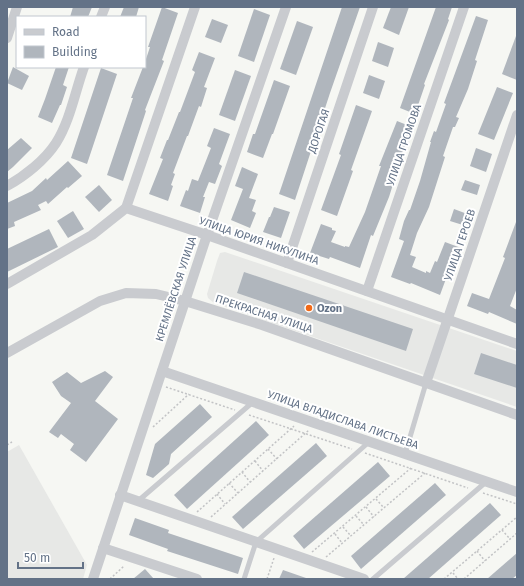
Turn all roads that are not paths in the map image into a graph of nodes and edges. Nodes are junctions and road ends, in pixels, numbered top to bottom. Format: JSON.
{"nodes":[{"id":1,"x":17,"y":7,"type":"edge"},
{"id":2,"x":195,"y":7,"type":"edge"},
{"id":3,"x":286,"y":7,"type":"edge"},
{"id":4,"x":373,"y":7,"type":"edge"},
{"id":5,"x":464,"y":7,"type":"edge"},
{"id":6,"x":7,"y":38,"type":"edge"},
{"id":7,"x":84,"y":68,"type":"edge"},
{"id":8,"x":517,"y":115,"type":"edge"},
{"id":9,"x":7,"y":186,"type":"edge"},
{"id":10,"x":126,"y":208,"type":"junction"},
{"id":11,"x":207,"y":235,"type":"junction"},
{"id":12,"x":287,"y":263,"type":"junction"},
{"id":13,"x":7,"y":284,"type":"edge"},
{"id":14,"x":367,"y":291,"type":"junction"},
{"id":15,"x":185,"y":301,"type":"junction"},
{"id":16,"x":447,"y":320,"type":"junction"},
{"id":17,"x":517,"y":344,"type":"edge"},
{"id":18,"x":7,"y":353,"type":"edge"},
{"id":19,"x":162,"y":371,"type":"junction"},
{"id":20,"x":426,"y":383,"type":"junction"},
{"id":21,"x":253,"y":402,"type":"junction"},
{"id":22,"x":517,"y":415,"type":"edge"},
{"id":23,"x":369,"y":442,"type":"junction"},
{"id":24,"x":405,"y":454,"type":"junction"},
{"id":25,"x":487,"y":482,"type":"junction"},
{"id":26,"x":517,"y":492,"type":"edge"},
{"id":27,"x":120,"y":495,"type":"junction"},
{"id":28,"x":138,"y":501,"type":"junction"},
{"id":29,"x":256,"y":542,"type":"junction"},
{"id":30,"x":103,"y":548,"type":"junction"},
{"id":31,"x":193,"y":578,"type":"edge"},
{"id":32,"x":360,"y":578,"type":"edge"},
{"id":33,"x":92,"y":579,"type":"edge"},
{"id":34,"x":244,"y":579,"type":"edge"},
{"id":35,"x":373,"y":579,"type":"edge"}],
"edges":[{"from":1,"to":6,"type":"street"},
{"from":2,"to":10,"type":"street"},
{"from":3,"to":11,"type":"street","name":"КРЕМЛЁВСКАЯ УЛИЦА"},
{"from":4,"to":12,"type":"street","name":"ДОРОГАЯ"},
{"from":5,"to":14,"type":"street","name":"УЛИЦА ГРОМОВА"},
{"from":7,"to":9,"type":"street"},
{"from":8,"to":16,"type":"street","name":"УЛИЦА ГЕРОЕВ"},
{"from":10,"to":11,"type":"street","name":"УЛИЦА ЮРИЯ НИКУЛИНА"},
{"from":10,"to":13,"type":"street"},
{"from":11,"to":12,"type":"street","name":"УЛИЦА ЮРИЯ НИКУЛИНА"},
{"from":11,"to":15,"type":"street","name":"КРЕМЛЁВСКАЯ УЛИЦА"},
{"from":12,"to":14,"type":"street","name":"УЛИЦА ЮРИЯ НИКУЛИНА"},
{"from":14,"to":16,"type":"street","name":"УЛИЦА ЮРИЯ НИКУЛИНА"},
{"from":15,"to":18,"type":"street","name":"ПРЕКРАСНАЯ УЛИЦА"},
{"from":15,"to":19,"type":"street","name":"КРЕМЛЁВСКАЯ УЛИЦА"},
{"from":15,"to":20,"type":"street","name":"ПРЕКРАСНАЯ УЛИЦА"},
{"from":16,"to":17,"type":"street","name":"УЛИЦА ЮРИЯ НИКУЛИНА"},
{"from":16,"to":20,"type":"street","name":"УЛИЦА ГЕРОЕВ"},
{"from":19,"to":21,"type":"street","name":"УЛИЦА ВЛАДИСЛАВА ЛИСТЬЕВА"},
{"from":19,"to":27,"type":"street","name":"КРЕМЛЁВСКАЯ УЛИЦА"},
{"from":20,"to":22,"type":"street","name":"ПРЕКРАСНАЯ УЛИЦА"},
{"from":20,"to":24,"type":"lane"},
{"from":21,"to":23,"type":"street","name":"УЛИЦА ВЛАДИСЛАВА ЛИСТЬЕВА"},
{"from":21,"to":28,"type":"lane"},
{"from":23,"to":24,"type":"street","name":"УЛИЦА ВЛАДИСЛАВА ЛИСТЬЕВА"},
{"from":23,"to":29,"type":"lane"},
{"from":24,"to":25,"type":"street","name":"УЛИЦА ВЛАДИСЛАВА ЛИСТЬЕВА"},
{"from":25,"to":26,"type":"street","name":"УЛИЦА ВЛАДИСЛАВА ЛИСТЬЕВА"},
{"from":25,"to":35,"type":"lane"},
{"from":27,"to":28,"type":"street"},
{"from":27,"to":30,"type":"street","name":"КРЕМЛЁВСКАЯ УЛИЦА"},
{"from":28,"to":29,"type":"street"},
{"from":29,"to":32,"type":"street"},
{"from":29,"to":34,"type":"lane"},
{"from":30,"to":31,"type":"street"},
{"from":30,"to":33,"type":"street","name":"КРЕМЛЁВСКАЯ УЛИЦА"}]}
